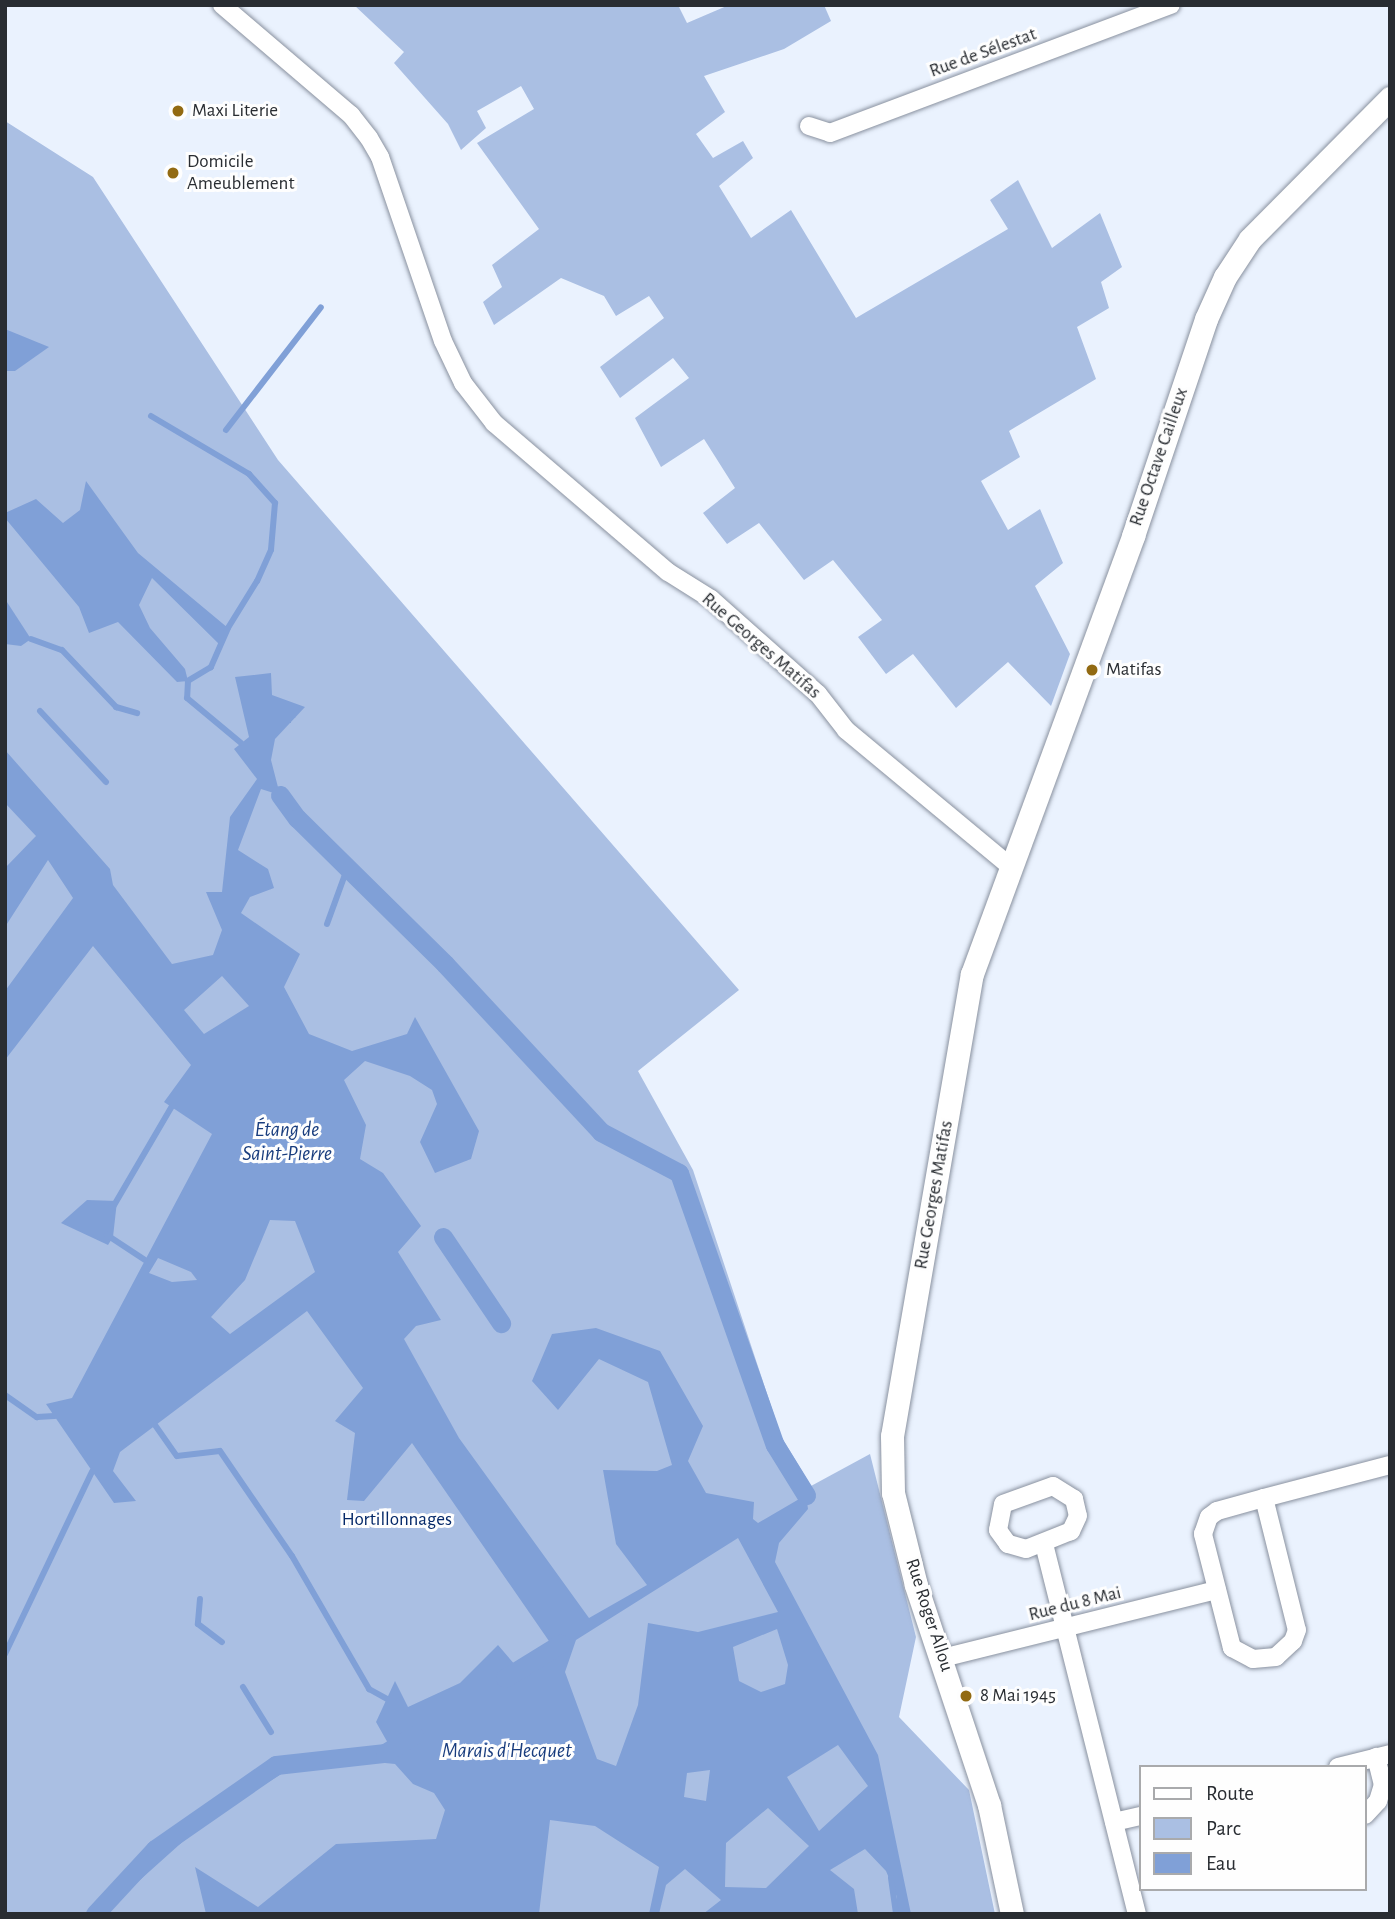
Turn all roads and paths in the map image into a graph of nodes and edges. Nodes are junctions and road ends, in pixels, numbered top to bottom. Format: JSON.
{"nodes":[{"id":1,"x":222,"y":5,"type":"edge"},
{"id":2,"x":1171,"y":5,"type":"edge"},
{"id":3,"x":1390,"y":98,"type":"edge"},
{"id":4,"x":809,"y":125,"type":"dead end"},
{"id":5,"x":1010,"y":866,"type":"junction"},
{"id":6,"x":892,"y":1436,"type":"joint"},
{"id":7,"x":1390,"y":1465,"type":"edge"},
{"id":8,"x":1264,"y":1498,"type":"junction"},
{"id":9,"x":1044,"y":1544,"type":"junction"},
{"id":10,"x":1217,"y":1590,"type":"junction"},
{"id":11,"x":1066,"y":1627,"type":"junction"},
{"id":12,"x":942,"y":1658,"type":"junction"},
{"id":13,"x":1383,"y":1756,"type":"edge"},
{"id":14,"x":1346,"y":1765,"type":"edge"},
{"id":15,"x":1367,"y":1813,"type":"edge"},
{"id":16,"x":1140,"y":1815,"type":"edge"},
{"id":17,"x":1114,"y":1822,"type":"junction"},
{"id":18,"x":1012,"y":1914,"type":"edge"},
{"id":19,"x":1137,"y":1914,"type":"edge"}],
"edges":[{"from":1,"to":5,"type":"street","name":"Rue Georges Matifas"},
{"from":2,"to":4,"type":"street","name":"Rue de Sélestat"},
{"from":3,"to":5,"type":"street","name":"Rue Octave Cailleux"},
{"from":5,"to":6,"type":"street","name":"Rue Georges Matifas"},
{"from":6,"to":12,"type":"street","name":"Rue Roger Allou"},
{"from":7,"to":8,"type":"street"},
{"from":8,"to":10,"type":"street"},
{"from":8,"to":10,"type":"street"},
{"from":9,"to":9,"type":"street"},
{"from":9,"to":11,"type":"street"},
{"from":10,"to":11,"type":"street","name":"Rue du 8 Mai"},
{"from":11,"to":12,"type":"street","name":"Rue du 8 Mai"},
{"from":11,"to":17,"type":"street"},
{"from":12,"to":18,"type":"street","name":"Rue Roger Allou"},
{"from":13,"to":14,"type":"street"},
{"from":13,"to":15,"type":"street"},
{"from":16,"to":17,"type":"street"},
{"from":17,"to":19,"type":"street"}]}
